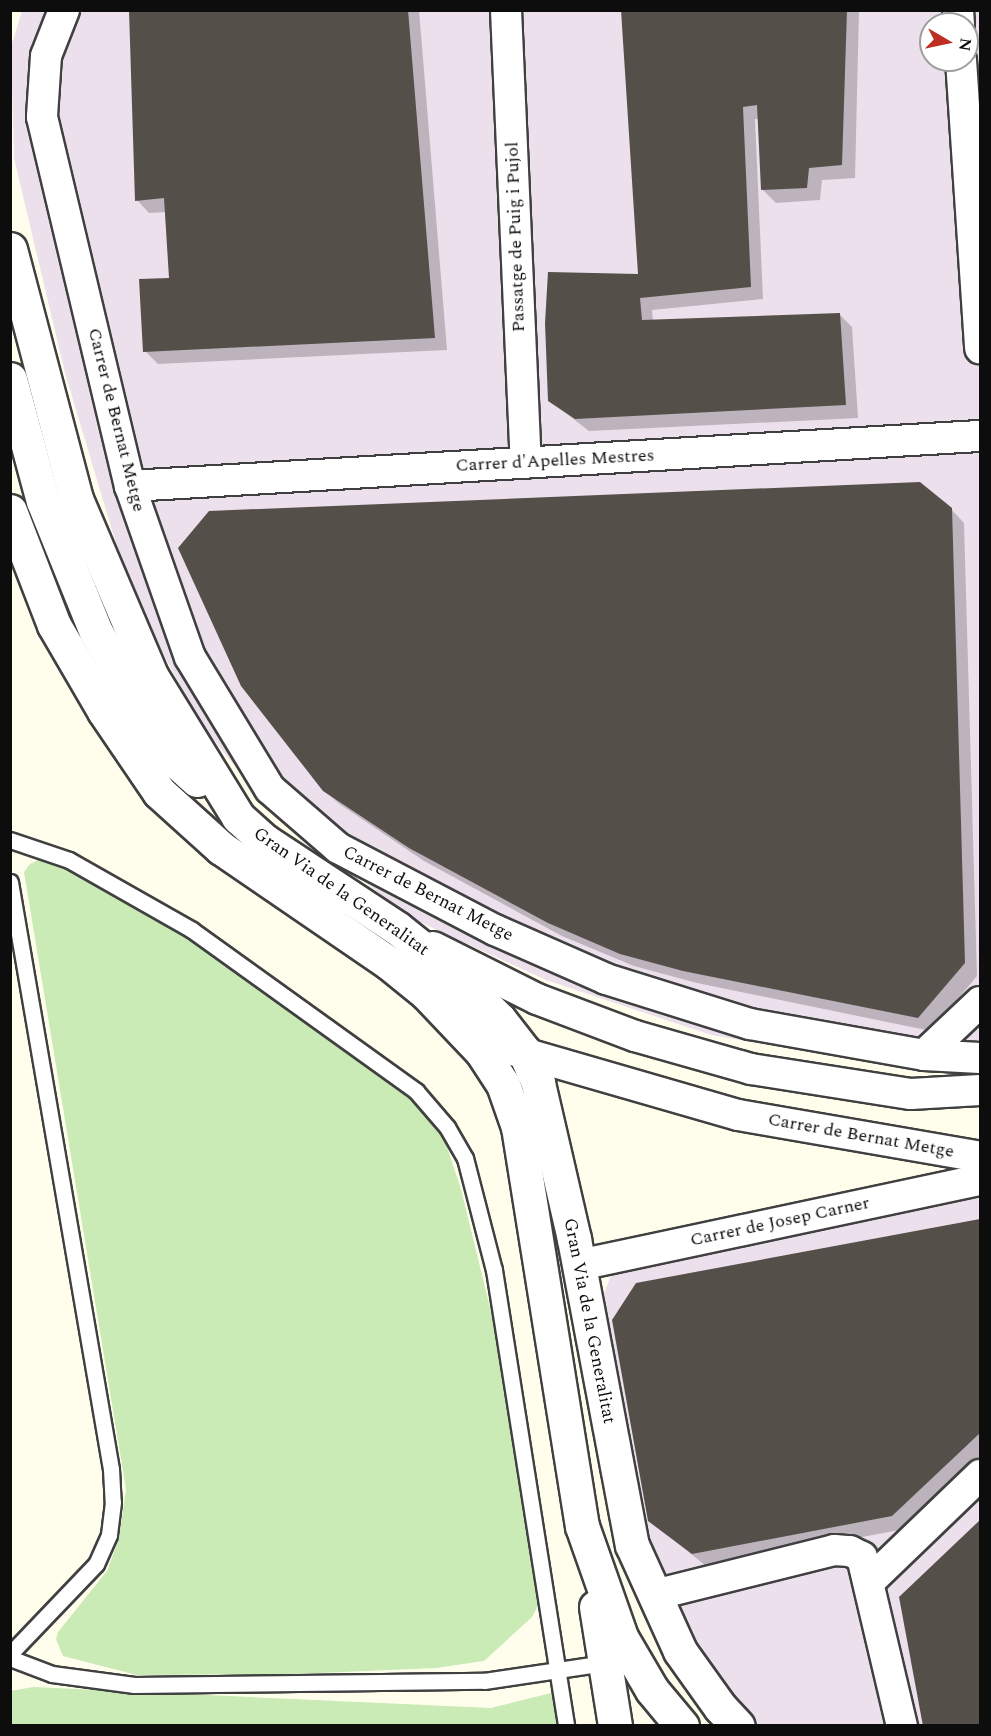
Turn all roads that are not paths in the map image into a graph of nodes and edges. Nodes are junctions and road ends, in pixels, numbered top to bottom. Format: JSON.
{"nodes":[{"id":1,"x":64,"y":10,"type":"edge"},
{"id":2,"x":506,"y":10,"type":"edge"},
{"id":3,"x":974,"y":10,"type":"edge"},
{"id":4,"x":981,"y":13,"type":"edge"},
{"id":5,"x":962,"y":72,"type":"edge"},
{"id":6,"x":10,"y":249,"type":"edge"},
{"id":7,"x":981,"y":348,"type":"edge"},
{"id":8,"x":10,"y":380,"type":"edge"},
{"id":9,"x":981,"y":436,"type":"edge"},
{"id":10,"x":526,"y":463,"type":"junction"},
{"id":11,"x":130,"y":486,"type":"junction"},
{"id":12,"x":10,"y":511,"type":"edge"},
{"id":13,"x":238,"y":817,"type":"junction"},
{"id":14,"x":10,"y":840,"type":"edge"},
{"id":15,"x":10,"y":882,"type":"edge"},
{"id":16,"x":267,"y":882,"type":"junction"},
{"id":17,"x":397,"y":928,"type":"junction"},
{"id":18,"x":981,"y":1002,"type":"edge"},
{"id":19,"x":524,"y":1051,"type":"junction"},
{"id":20,"x":924,"y":1055,"type":"junction"},
{"id":21,"x":981,"y":1058,"type":"edge"},
{"id":22,"x":981,"y":1090,"type":"edge"},
{"id":23,"x":981,"y":1157,"type":"edge"},
{"id":24,"x":981,"y":1180,"type":"edge"},
{"id":25,"x":579,"y":1265,"type":"junction"},
{"id":26,"x":981,"y":1475,"type":"edge"},
{"id":27,"x":582,"y":1526,"type":"junction"},
{"id":28,"x":870,"y":1581,"type":"junction"},
{"id":29,"x":654,"y":1595,"type":"junction"},
{"id":30,"x":10,"y":1656,"type":"edge"},
{"id":31,"x":605,"y":1663,"type":"junction"},
{"id":32,"x":557,"y":1672,"type":"junction"},
{"id":33,"x":566,"y":1725,"type":"edge"},
{"id":34,"x":615,"y":1725,"type":"edge"},
{"id":35,"x":682,"y":1725,"type":"edge"},
{"id":36,"x":738,"y":1725,"type":"edge"},
{"id":37,"x":902,"y":1725,"type":"edge"}],
"edges":[{"from":1,"to":11,"type":"street","name":"Carrer de Bernat Metge"},
{"from":2,"to":10,"type":"street","name":"Passatge de Puig i Pujol"},
{"from":3,"to":4,"type":"street"},
{"from":5,"to":7,"type":"street"},
{"from":6,"to":13,"type":"street","name":"Gran Via de la Generalitat"},
{"from":8,"to":13,"type":"street"},
{"from":9,"to":10,"type":"street","name":"Carrer d'Apelles Mestres"},
{"from":10,"to":11,"type":"street","name":"Carrer d'Apelles Mestres"},
{"from":11,"to":20,"type":"street","name":"Carrer de Bernat Metge"},
{"from":12,"to":16,"type":"street","name":"Gran Via de la Generalitat"},
{"from":13,"to":17,"type":"street","name":"Gran Via de la Generalitat"},
{"from":14,"to":32,"type":"lane"},
{"from":15,"to":30,"type":"lane"},
{"from":16,"to":19,"type":"street","name":"Carrer de Bernat Metge"},
{"from":16,"to":27,"type":"street","name":"Gran Via de la Generalitat"},
{"from":17,"to":19,"type":"street","name":"Gran Via de la Generalitat"},
{"from":17,"to":22,"type":"street"},
{"from":18,"to":20,"type":"street"},
{"from":19,"to":23,"type":"street","name":"Carrer de Bernat Metge"},
{"from":19,"to":25,"type":"street","name":"Gran Via de la Generalitat"},
{"from":20,"to":21,"type":"street","name":"Carrer de Bernat Metge"},
{"from":24,"to":25,"type":"street","name":"Carrer de Josep Carner"},
{"from":25,"to":29,"type":"street","name":"Gran Via de la Generalitat"},
{"from":26,"to":28,"type":"street"},
{"from":27,"to":31,"type":"street"},
{"from":27,"to":35,"type":"street","name":"Gran Via de la Generalitat"},
{"from":28,"to":29,"type":"street"},
{"from":28,"to":37,"type":"street"},
{"from":29,"to":36,"type":"street","name":"Gran Via de la Generalitat"},
{"from":30,"to":32,"type":"lane"},
{"from":31,"to":32,"type":"lane"},
{"from":31,"to":34,"type":"street"},
{"from":32,"to":33,"type":"lane"}]}
